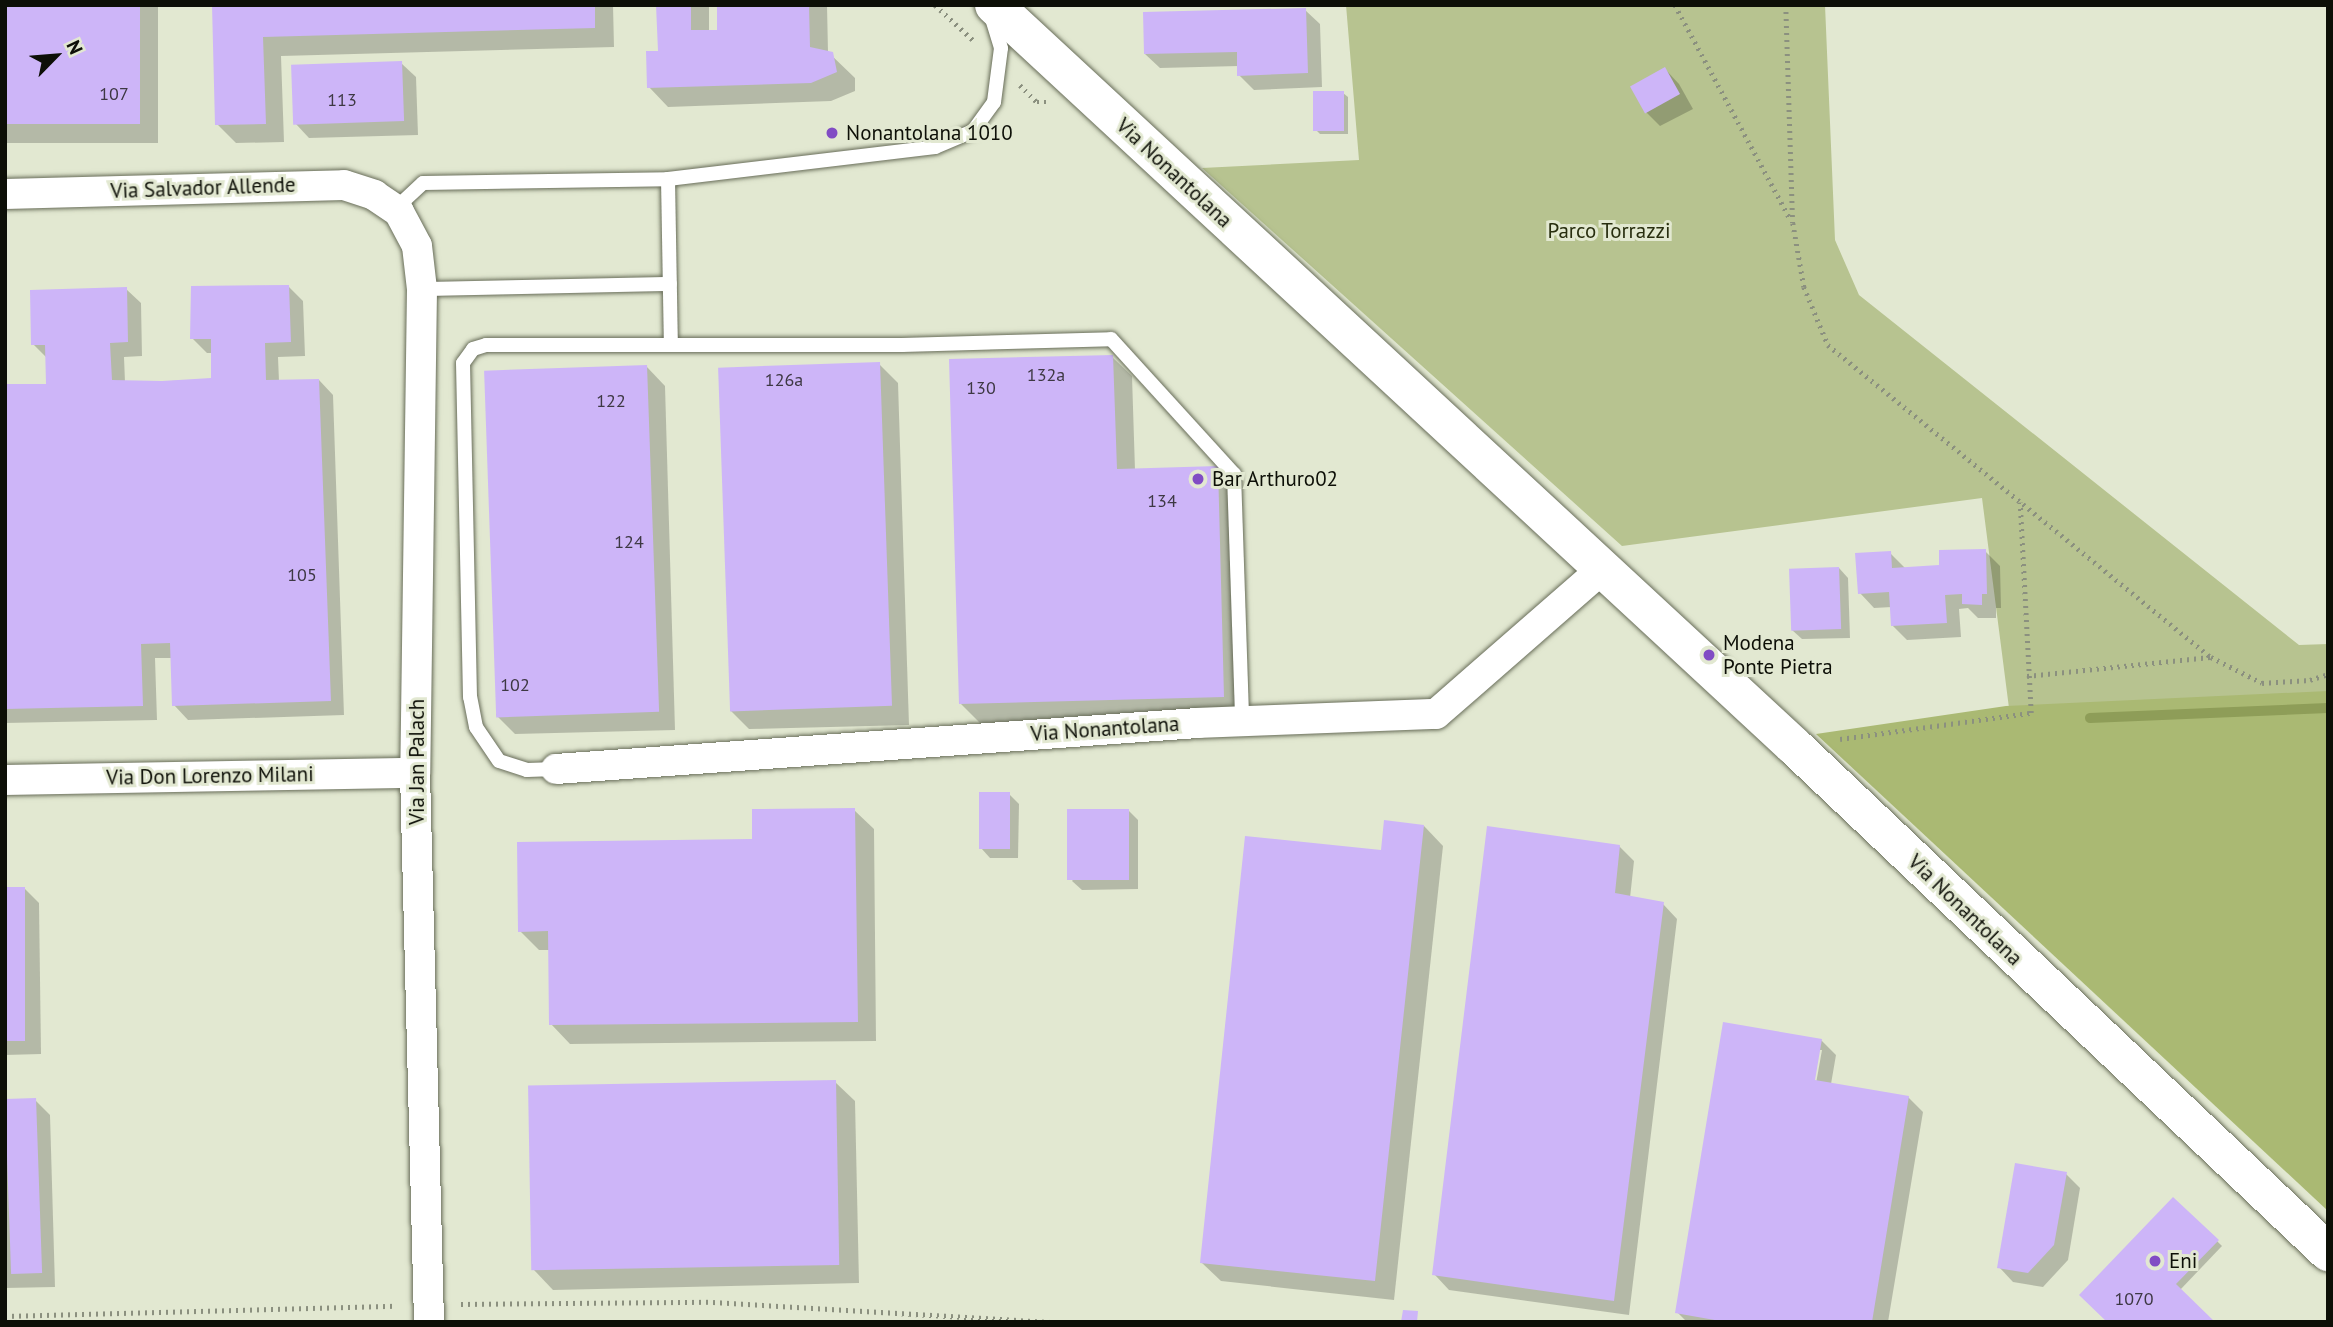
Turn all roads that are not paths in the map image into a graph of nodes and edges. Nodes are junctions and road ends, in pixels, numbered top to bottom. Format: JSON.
{"nodes":[{"id":1,"x":987,"y":5,"type":"edge"},
{"id":2,"x":994,"y":5,"type":"edge"},
{"id":3,"x":668,"y":179,"type":"junction"},
{"id":4,"x":5,"y":194,"type":"edge"},
{"id":5,"x":395,"y":209,"type":"junction"},
{"id":6,"x":670,"y":284,"type":"junction"},
{"id":7,"x":422,"y":289,"type":"junction"},
{"id":8,"x":671,"y":344,"type":"junction"},
{"id":9,"x":1601,"y":570,"type":"junction"},
{"id":10,"x":1242,"y":721,"type":"junction"},
{"id":11,"x":555,"y":769,"type":"joint"},
{"id":12,"x":415,"y":773,"type":"junction"},
{"id":13,"x":5,"y":780,"type":"edge"},
{"id":14,"x":2328,"y":1252,"type":"edge"},
{"id":15,"x":429,"y":1313,"type":"edge"}],
"edges":[{"from":1,"to":3,"type":"lane"},
{"from":2,"to":9,"type":"main road","name":"Via Nonantolana"},
{"from":3,"to":5,"type":"lane"},
{"from":3,"to":6,"type":"lane"},
{"from":4,"to":5,"type":"street","name":"Via Salvador Allende"},
{"from":5,"to":7,"type":"street","name":"Via Jan Palach"},
{"from":6,"to":7,"type":"lane"},
{"from":6,"to":8,"type":"lane"},
{"from":7,"to":12,"type":"street","name":"Via Jan Palach"},
{"from":8,"to":10,"type":"lane"},
{"from":8,"to":11,"type":"lane"},
{"from":9,"to":10,"type":"street","name":"Via Nonantolana"},
{"from":9,"to":14,"type":"main road","name":"Via Nonantolana"},
{"from":10,"to":11,"type":"street","name":"Via Nonantolana"},
{"from":12,"to":13,"type":"street","name":"Via Don Lorenzo Milani"},
{"from":12,"to":15,"type":"street","name":"Via Jan Palach"}]}
